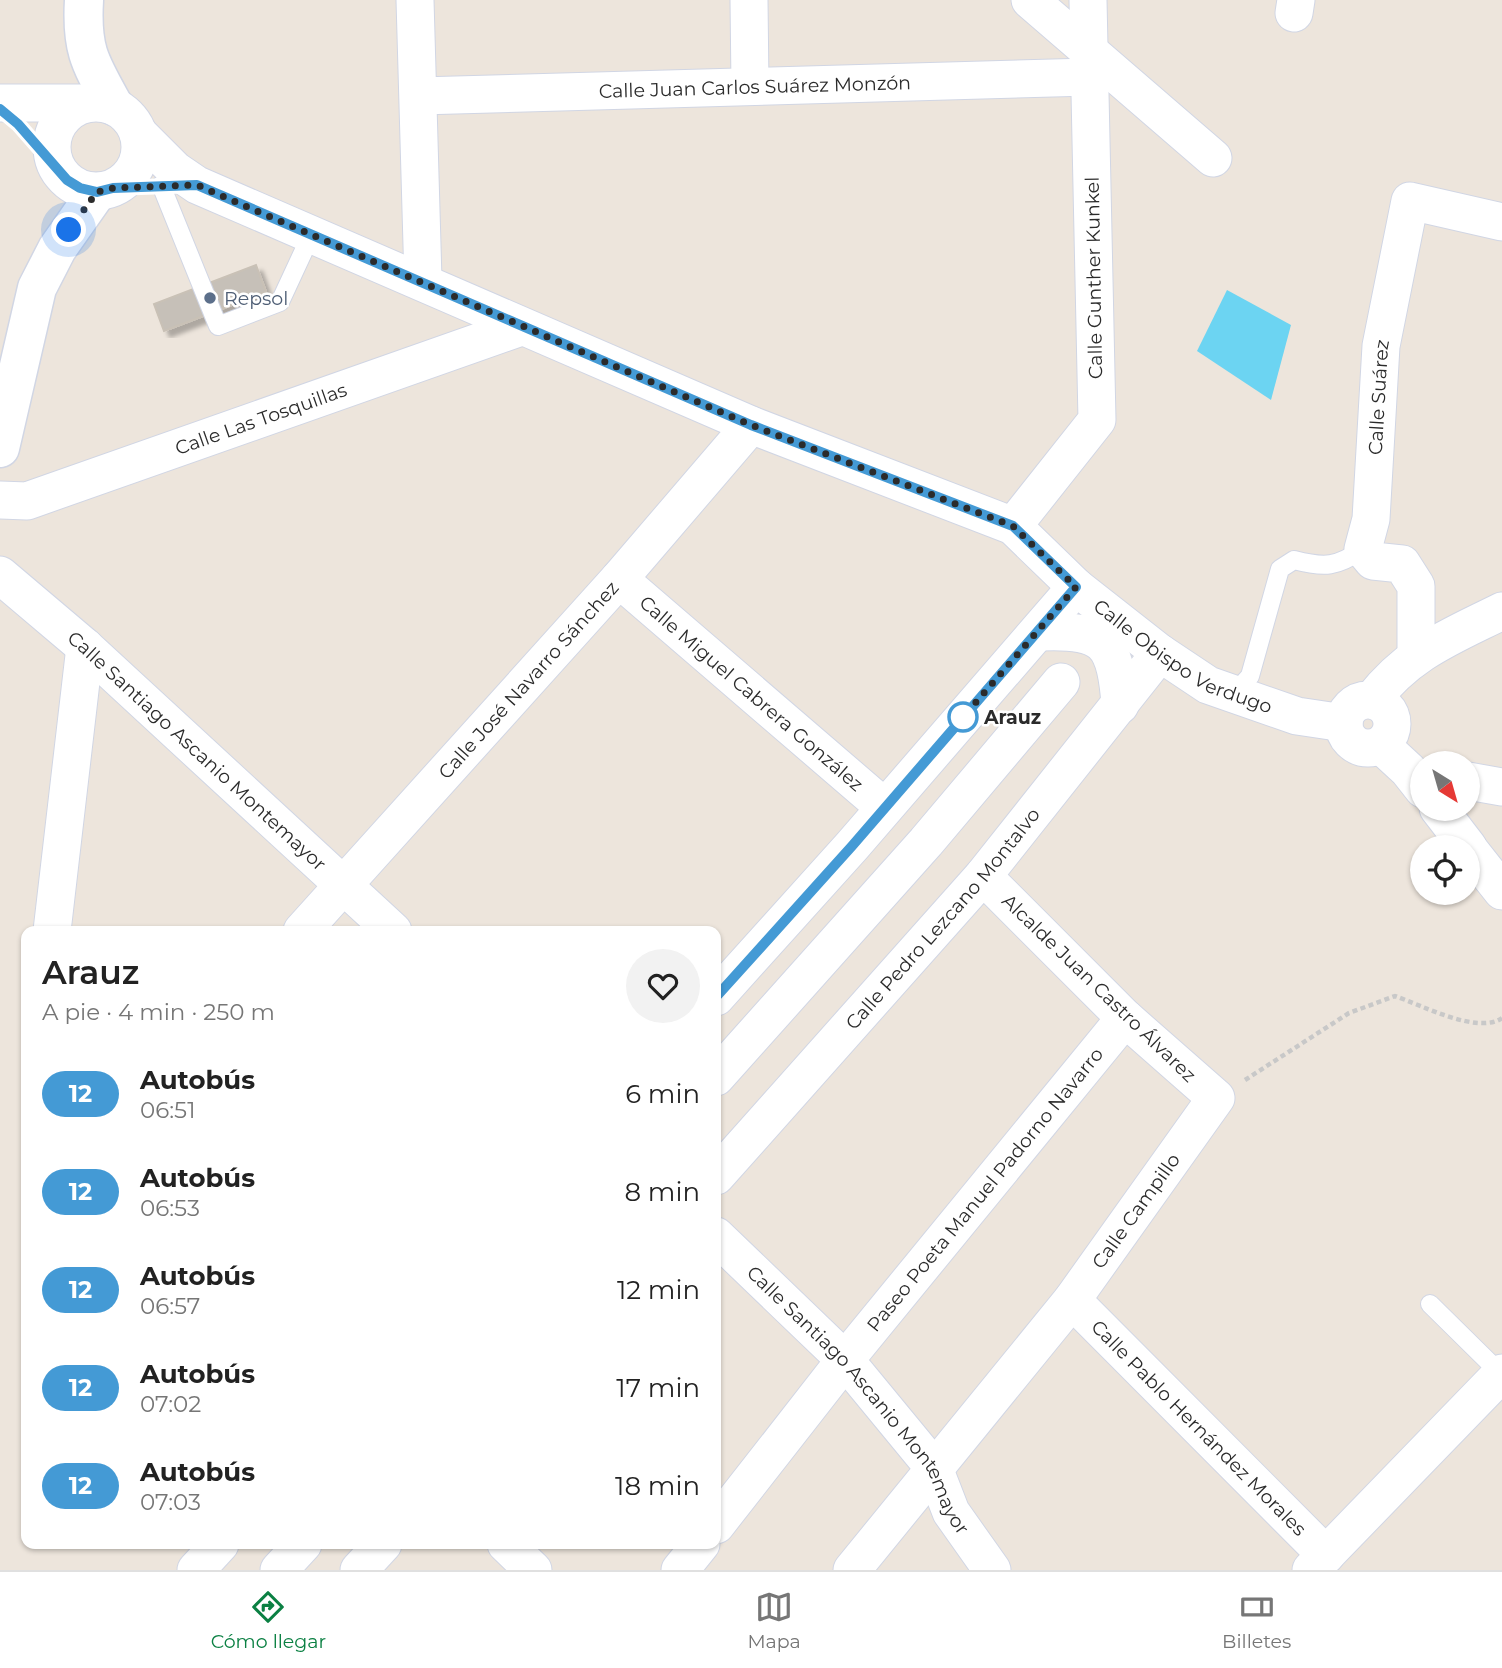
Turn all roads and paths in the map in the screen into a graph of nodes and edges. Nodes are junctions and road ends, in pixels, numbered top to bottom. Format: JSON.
{"nodes":[{"id":1,"x":84,"y":0,"type":"edge"},
{"id":2,"x":415,"y":0,"type":"edge"},
{"id":3,"x":749,"y":0,"type":"edge"},
{"id":4,"x":1030,"y":0,"type":"edge"},
{"id":5,"x":1088,"y":0,"type":"edge"},
{"id":6,"x":1090,"y":64,"type":"junction"},
{"id":7,"x":750,"y":85,"type":"junction"},
{"id":8,"x":419,"y":96,"type":"junction"},
{"id":9,"x":0,"y":103,"type":"edge"},
{"id":10,"x":0,"y":110,"type":"edge"},
{"id":11,"x":114,"y":114,"type":"junction"},
{"id":12,"x":1213,"y":158,"type":"dead end"},
{"id":13,"x":55,"y":163,"type":"junction"},
{"id":14,"x":179,"y":185,"type":"junction"},
{"id":15,"x":105,"y":190,"type":"junction"},
{"id":16,"x":1502,"y":222,"type":"edge"},
{"id":17,"x":312,"y":233,"type":"junction"},
{"id":18,"x":423,"y":280,"type":"junction"},
{"id":19,"x":521,"y":327,"type":"junction"},
{"id":20,"x":751,"y":425,"type":"junction"},
{"id":21,"x":0,"y":447,"type":"edge"},
{"id":22,"x":0,"y":500,"type":"edge"},
{"id":23,"x":1013,"y":526,"type":"junction"},
{"id":24,"x":1363,"y":549,"type":"junction"},
{"id":25,"x":0,"y":575,"type":"edge"},
{"id":26,"x":618,"y":579,"type":"junction"},
{"id":27,"x":1076,"y":587,"type":"junction"},
{"id":28,"x":1502,"y":611,"type":"edge"},
{"id":29,"x":1040,"y":632,"type":"junction"},
{"id":30,"x":85,"y":647,"type":"junction"},
{"id":31,"x":1160,"y":653,"type":"junction"},
{"id":32,"x":1416,"y":654,"type":"junction"},
{"id":33,"x":1061,"y":682,"type":"dead end"},
{"id":34,"x":1233,"y":696,"type":"junction"},
{"id":35,"x":1372,"y":700,"type":"junction"},
{"id":36,"x":1120,"y":705,"type":"junction"},
{"id":37,"x":1344,"y":723,"type":"junction"},
{"id":38,"x":1381,"y":745,"type":"junction"},
{"id":39,"x":1410,"y":770,"type":"edge"},
{"id":40,"x":1480,"y":783,"type":"edge"},
{"id":41,"x":1502,"y":787,"type":"edge"},
{"id":42,"x":884,"y":807,"type":"junction"},
{"id":43,"x":1448,"y":821,"type":"edge"},
{"id":44,"x":1459,"y":835,"type":"edge"},
{"id":45,"x":1480,"y":863,"type":"edge"},
{"id":46,"x":983,"y":876,"type":"junction"},
{"id":47,"x":343,"y":884,"type":"junction"},
{"id":48,"x":1502,"y":891,"type":"edge"},
{"id":49,"x":53,"y":926,"type":"edge"},
{"id":50,"x":306,"y":926,"type":"edge"},
{"id":51,"x":388,"y":926,"type":"edge"},
{"id":52,"x":721,"y":991,"type":"edge"},
{"id":53,"x":1125,"y":1017,"type":"junction"},
{"id":54,"x":1502,"y":1018,"type":"edge"},
{"id":55,"x":721,"y":1071,"type":"edge"},
{"id":56,"x":1216,"y":1098,"type":"junction"},
{"id":57,"x":721,"y":1170,"type":"edge"},
{"id":58,"x":721,"y":1241,"type":"edge"},
{"id":59,"x":1072,"y":1300,"type":"junction"},
{"id":60,"x":1430,"y":1304,"type":"dead end"},
{"id":61,"x":845,"y":1360,"type":"junction"},
{"id":62,"x":1502,"y":1374,"type":"edge"},
{"id":63,"x":934,"y":1468,"type":"junction"},
{"id":64,"x":721,"y":1519,"type":"edge"},
{"id":65,"x":215,"y":1549,"type":"edge"},
{"id":66,"x":298,"y":1549,"type":"edge"},
{"id":67,"x":378,"y":1549,"type":"edge"},
{"id":68,"x":511,"y":1549,"type":"edge"},
{"id":69,"x":697,"y":1549,"type":"edge"},
{"id":70,"x":1319,"y":1562,"type":"edge"},
{"id":71,"x":196,"y":1570,"type":"edge"},
{"id":72,"x":279,"y":1570,"type":"edge"},
{"id":73,"x":359,"y":1570,"type":"edge"},
{"id":74,"x":533,"y":1570,"type":"edge"},
{"id":75,"x":680,"y":1570,"type":"edge"},
{"id":76,"x":852,"y":1570,"type":"edge"},
{"id":77,"x":992,"y":1570,"type":"edge"}],
"edges":[{"from":1,"to":11,"type":"main road"},
{"from":2,"to":8,"type":"street"},
{"from":3,"to":7,"type":"street"},
{"from":4,"to":6,"type":"street"},
{"from":5,"to":6,"type":"street","name":"Calle Gunther Kunkel"},
{"from":6,"to":7,"type":"street","name":"Calle Juan Carlos Suárez Monzón"},
{"from":6,"to":12,"type":"street"},
{"from":6,"to":23,"type":"street","name":"Calle Gunther Kunkel"},
{"from":7,"to":8,"type":"street","name":"Calle Juan Carlos Suárez Monzón"},
{"from":8,"to":18,"type":"street"},
{"from":9,"to":11,"type":"street"},
{"from":10,"to":13,"type":"street"},
{"from":11,"to":13,"type":"street"},
{"from":11,"to":14,"type":"street","name":"Calle Obispo Verdugo"},
{"from":11,"to":15,"type":"street"},
{"from":13,"to":15,"type":"street"},
{"from":14,"to":15,"type":"street","name":"Calle Obispo Verdugo"},
{"from":14,"to":17,"type":"street","name":"Calle Obispo Verdugo"},
{"from":14,"to":17,"type":"lane"},
{"from":15,"to":21,"type":"main road"},
{"from":16,"to":24,"type":"street","name":"Calle Suárez"},
{"from":17,"to":18,"type":"street","name":"Calle Obispo Verdugo"},
{"from":18,"to":19,"type":"street","name":"Calle Obispo Verdugo"},
{"from":19,"to":20,"type":"street","name":"Calle Obispo Verdugo"},
{"from":19,"to":22,"type":"street","name":"Calle Las Tosquillas"},
{"from":20,"to":23,"type":"street","name":"Calle Obispo Verdugo"},
{"from":20,"to":26,"type":"street","name":"Calle José Navarro Sánchez"},
{"from":23,"to":27,"type":"street","name":"Calle Obispo Verdugo"},
{"from":24,"to":32,"type":"street"},
{"from":24,"to":34,"type":"lane"},
{"from":25,"to":30,"type":"street","name":"Calle Santiago Ascanio Montemayor"},
{"from":26,"to":42,"type":"street","name":"Calle Miguel Cabrera González"},
{"from":26,"to":47,"type":"street","name":"Calle José Navarro Sánchez"},
{"from":27,"to":29,"type":"street"},
{"from":27,"to":31,"type":"street","name":"Calle Obispo Verdugo"},
{"from":28,"to":32,"type":"street"},
{"from":29,"to":36,"type":"street"},
{"from":29,"to":42,"type":"street"},
{"from":30,"to":47,"type":"street","name":"Calle Santiago Ascanio Montemayor"},
{"from":30,"to":49,"type":"street"},
{"from":31,"to":34,"type":"street","name":"Calle Obispo Verdugo"},
{"from":31,"to":36,"type":"street","name":"Calle Pedro Lezcano Montalvo"},
{"from":32,"to":35,"type":"street"},
{"from":33,"to":55,"type":"street"},
{"from":34,"to":37,"type":"street","name":"Calle Obispo Verdugo"},
{"from":35,"to":37,"type":"street"},
{"from":35,"to":38,"type":"street"},
{"from":36,"to":46,"type":"street","name":"Calle Pedro Lezcano Montalvo"},
{"from":37,"to":38,"type":"street"},
{"from":38,"to":39,"type":"street"},
{"from":40,"to":41,"type":"street"},
{"from":42,"to":52,"type":"street"},
{"from":43,"to":44,"type":"street"},
{"from":45,"to":48,"type":"street"},
{"from":46,"to":53,"type":"street","name":"Alcalde Juan Castro Álvarez"},
{"from":46,"to":57,"type":"street","name":"Calle Pedro Lezcano Montalvo"},
{"from":47,"to":50,"type":"street","name":"Calle José Navarro Sánchez"},
{"from":47,"to":51,"type":"street","name":"Calle Santiago Ascanio Montemayor"},
{"from":53,"to":56,"type":"street","name":"Alcalde Juan Castro Álvarez"},
{"from":53,"to":61,"type":"street","name":"Paseo Poeta Manuel Padorno Navarro"},
{"from":54,"to":56,"type":"path"},
{"from":56,"to":59,"type":"street","name":"Calle Campillo"},
{"from":58,"to":61,"type":"street","name":"Calle Santiago Ascanio Montemayor"},
{"from":59,"to":63,"type":"street","name":"Calle Campillo"},
{"from":59,"to":70,"type":"street","name":"Calle Pablo Hernández Morales"},
{"from":60,"to":62,"type":"lane"},
{"from":61,"to":63,"type":"street","name":"Calle Santiago Ascanio Montemayor"},
{"from":61,"to":64,"type":"street","name":"Paseo Poeta Manuel Padorno Navarro"},
{"from":62,"to":70,"type":"street"},
{"from":63,"to":76,"type":"street","name":"Calle Campillo"},
{"from":63,"to":77,"type":"street","name":"Calle Santiago Ascanio Montemayor"},
{"from":65,"to":71,"type":"street"},
{"from":66,"to":72,"type":"street"},
{"from":67,"to":73,"type":"street"},
{"from":68,"to":74,"type":"street"},
{"from":69,"to":75,"type":"street"}]}
